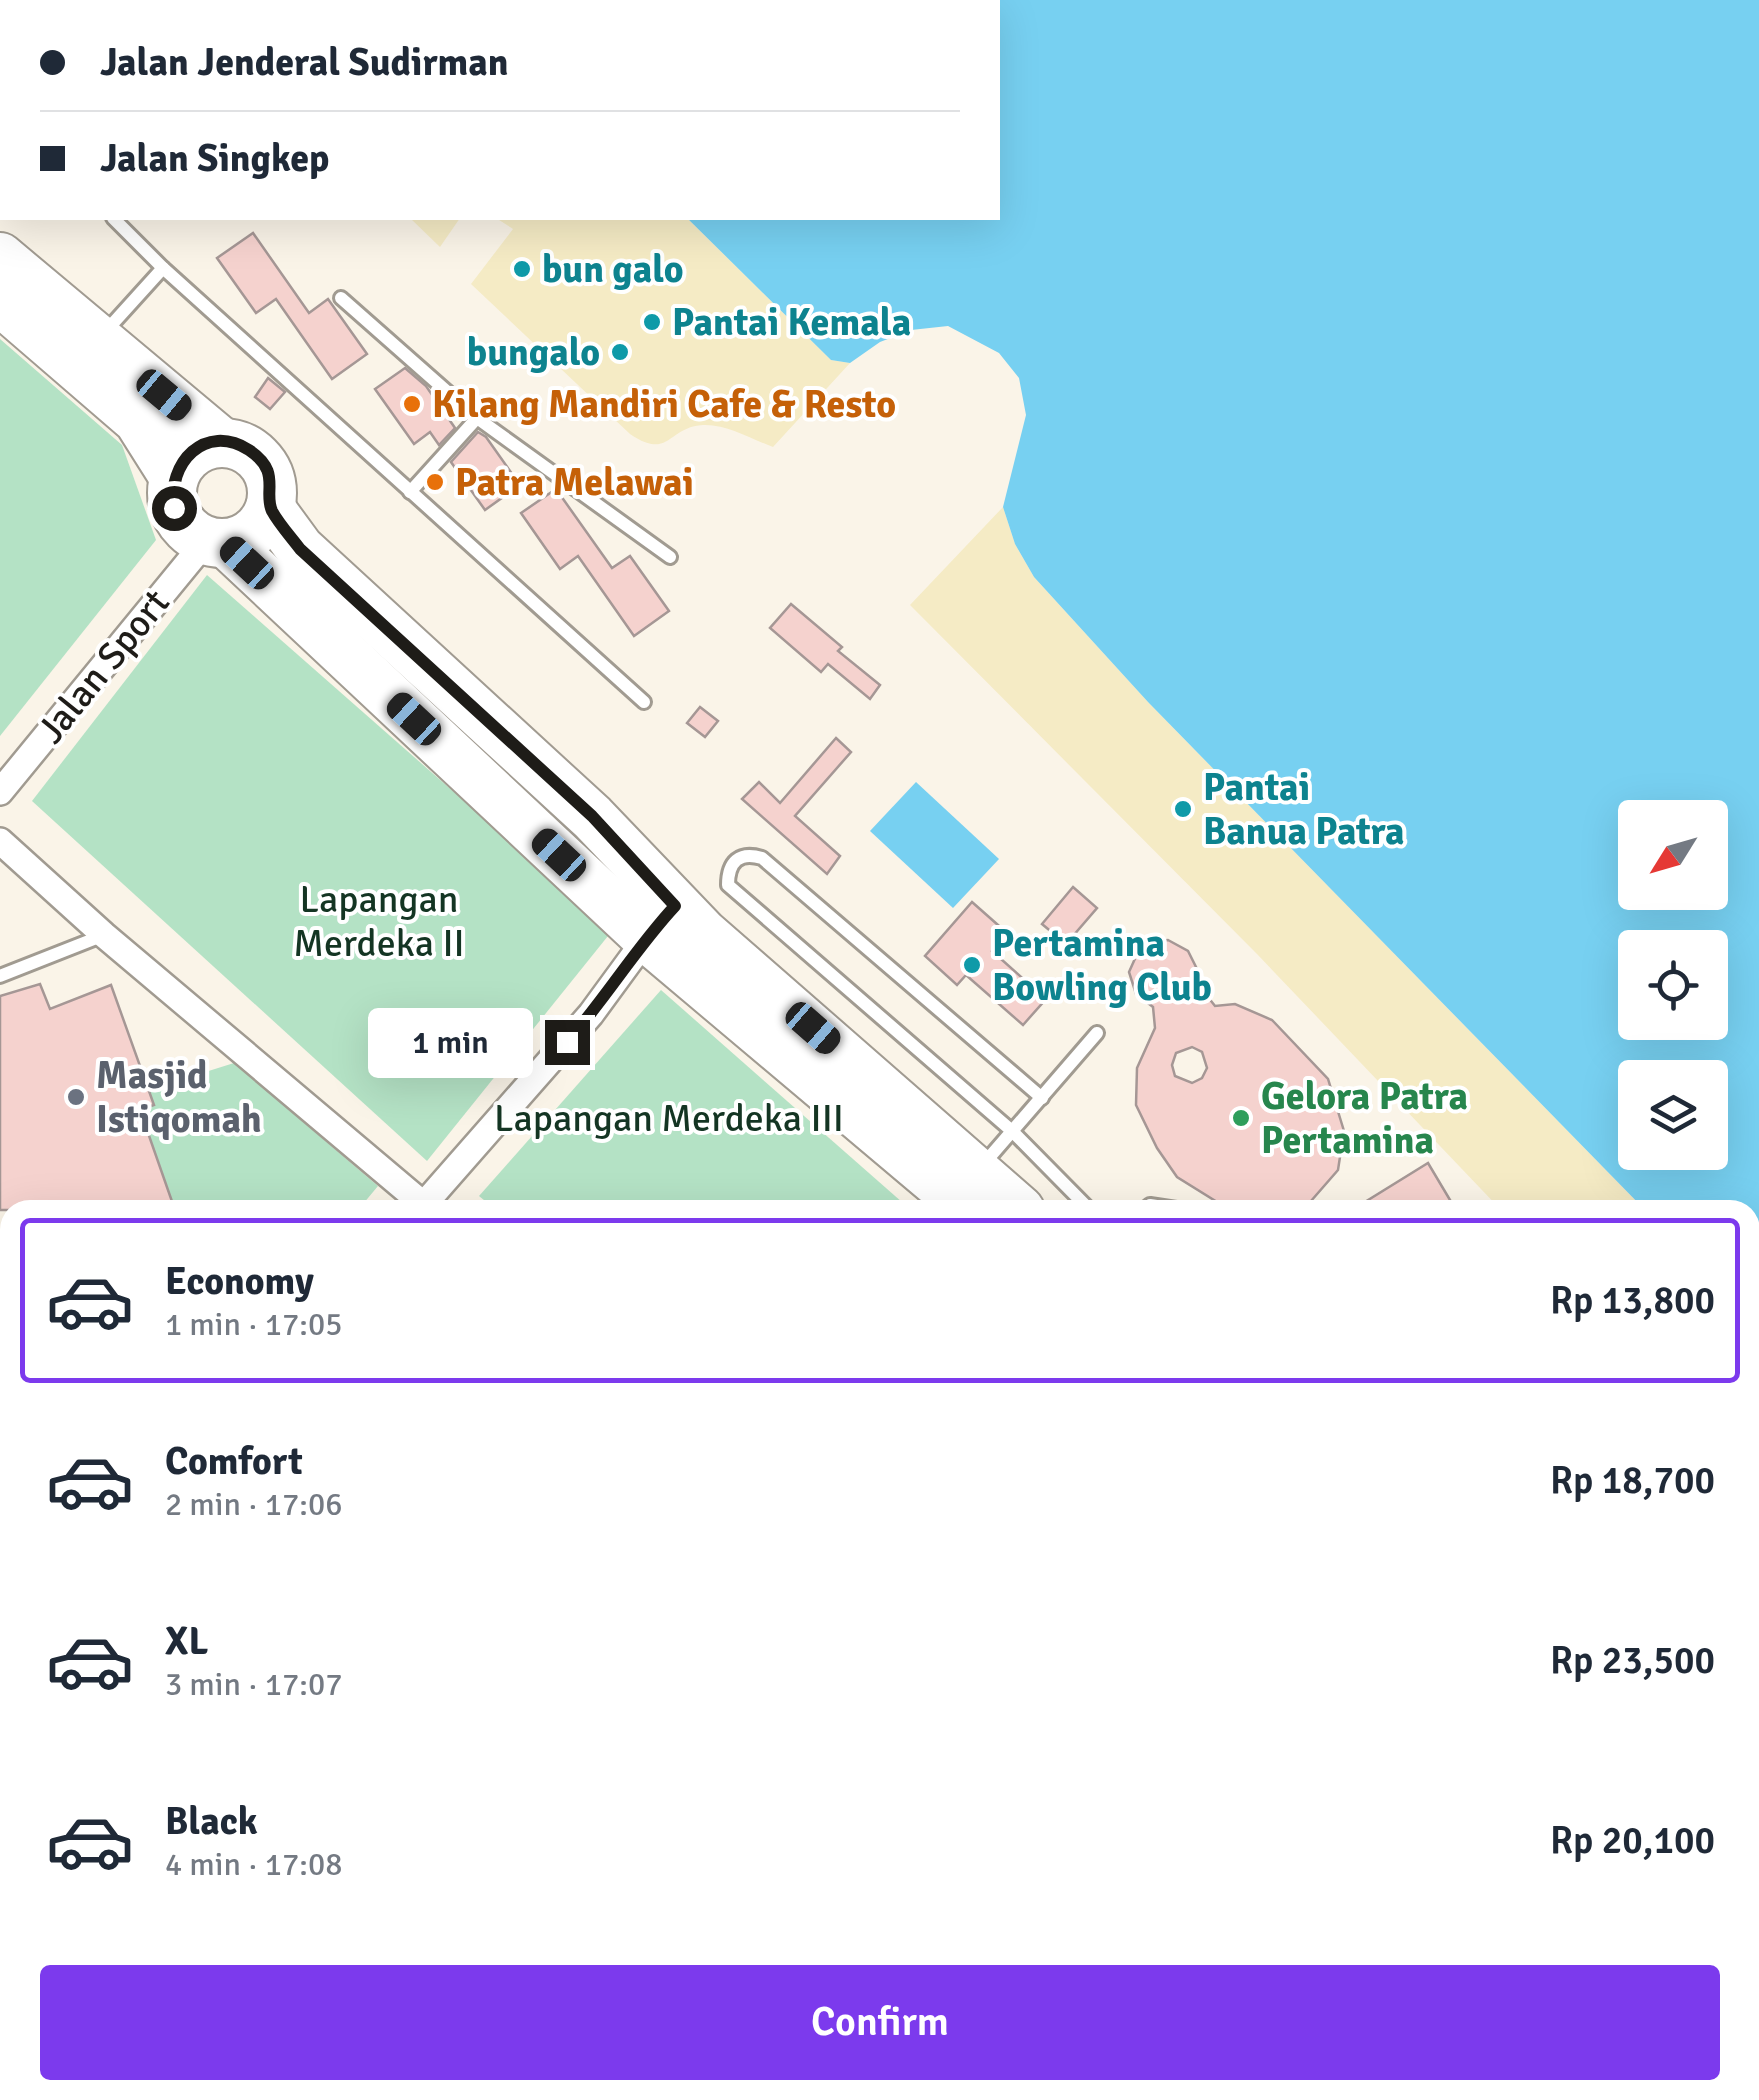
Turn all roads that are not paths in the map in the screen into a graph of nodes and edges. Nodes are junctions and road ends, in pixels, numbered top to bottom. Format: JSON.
{"nodes":[{"id":1,"x":115,"y":220,"type":"edge"},
{"id":2,"x":0,"y":256,"type":"edge"},
{"id":3,"x":163,"y":268,"type":"junction"},
{"id":4,"x":341,"y":298,"type":"dead end"},
{"id":5,"x":0,"y":301,"type":"edge"},
{"id":6,"x":87,"y":352,"type":"junction"},
{"id":7,"x":477,"y":418,"type":"junction"},
{"id":8,"x":220,"y":442,"type":"junction"},
{"id":9,"x":174,"y":477,"type":"junction"},
{"id":10,"x":410,"y":492,"type":"junction"},
{"id":11,"x":270,"y":508,"type":"junction"},
{"id":12,"x":216,"y":542,"type":"junction"},
{"id":13,"x":670,"y":556,"type":"dead end"},
{"id":14,"x":644,"y":702,"type":"dead end"},
{"id":15,"x":0,"y":792,"type":"edge"},
{"id":16,"x":0,"y":841,"type":"edge"},
{"id":17,"x":660,"y":922,"type":"junction"},
{"id":18,"x":104,"y":936,"type":"junction"},
{"id":19,"x":0,"y":976,"type":"edge"},
{"id":20,"x":1097,"y":1032,"type":"dead end"},
{"id":21,"x":1042,"y":1098,"type":"junction"},
{"id":22,"x":1012,"y":1131,"type":"junction"},
{"id":23,"x":966,"y":1191,"type":"edge"},
{"id":24,"x":415,"y":1200,"type":"edge"},
{"id":25,"x":431,"y":1200,"type":"edge"},
{"id":26,"x":992,"y":1200,"type":"edge"},
{"id":27,"x":1080,"y":1200,"type":"edge"}],
"edges":[{"from":1,"to":3,"type":"lane"},
{"from":2,"to":6,"type":"highway"},
{"from":3,"to":6,"type":"lane"},
{"from":3,"to":10,"type":"lane"},
{"from":4,"to":7,"type":"lane"},
{"from":5,"to":6,"type":"highway"},
{"from":6,"to":8,"type":"highway"},
{"from":6,"to":9,"type":"highway"},
{"from":7,"to":10,"type":"lane"},
{"from":7,"to":13,"type":"lane"},
{"from":8,"to":9,"type":"highway"},
{"from":8,"to":11,"type":"highway"},
{"from":9,"to":12,"type":"highway"},
{"from":10,"to":14,"type":"lane"},
{"from":11,"to":12,"type":"highway"},
{"from":11,"to":17,"type":"highway"},
{"from":12,"to":15,"type":"street","name":"Jalan Sport"},
{"from":12,"to":17,"type":"highway"},
{"from":16,"to":18,"type":"street"},
{"from":17,"to":23,"type":"highway"},
{"from":17,"to":25,"type":"street"},
{"from":18,"to":19,"type":"lane"},
{"from":18,"to":24,"type":"street"},
{"from":20,"to":21,"type":"lane"},
{"from":21,"to":22,"type":"lane"},
{"from":21,"to":22,"type":"lane"},
{"from":22,"to":23,"type":"lane"},
{"from":22,"to":27,"type":"lane"},
{"from":23,"to":26,"type":"highway"}]}
